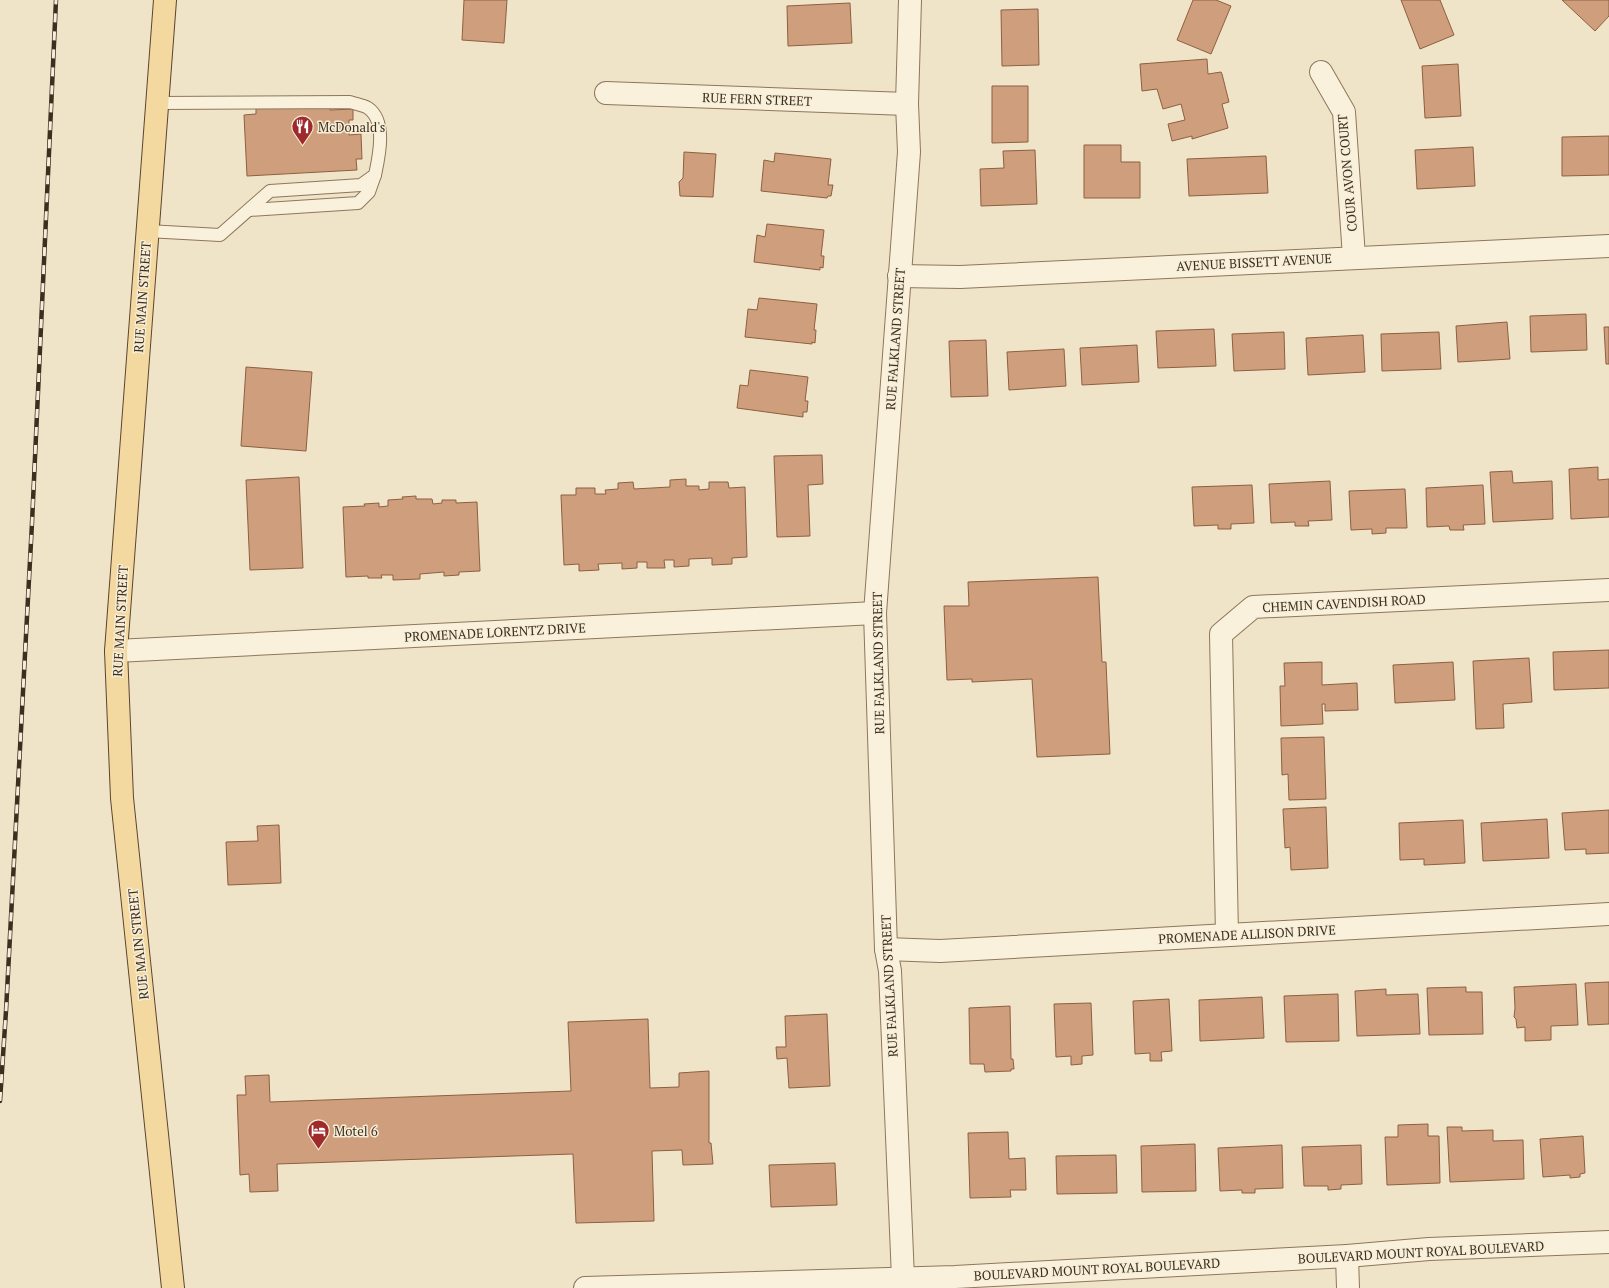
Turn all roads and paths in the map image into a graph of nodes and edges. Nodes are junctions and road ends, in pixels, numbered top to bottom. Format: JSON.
{"nodes":[{"id":1,"x":165,"y":0,"type":"edge"},
{"id":2,"x":910,"y":0,"type":"edge"},
{"id":3,"x":1320,"y":72,"type":"dead end"},
{"id":4,"x":606,"y":93,"type":"dead end"},
{"id":5,"x":157,"y":103,"type":"junction"},
{"id":6,"x":907,"y":104,"type":"junction"},
{"id":7,"x":375,"y":175,"type":"junction"},
{"id":8,"x":249,"y":210,"type":"junction"},
{"id":9,"x":147,"y":231,"type":"junction"},
{"id":10,"x":1609,"y":246,"type":"edge"},
{"id":11,"x":1354,"y":257,"type":"junction"},
{"id":12,"x":899,"y":276,"type":"junction"},
{"id":13,"x":1609,"y":590,"type":"edge"},
{"id":14,"x":875,"y":613,"type":"junction"},
{"id":15,"x":116,"y":651,"type":"junction"},
{"id":16,"x":1609,"y":914,"type":"edge"},
{"id":17,"x":1227,"y":935,"type":"junction"},
{"id":18,"x":886,"y":949,"type":"junction"},
{"id":19,"x":1609,"y":1242,"type":"edge"},
{"id":20,"x":1347,"y":1256,"type":"junction"},
{"id":21,"x":903,"y":1278,"type":"junction"},
{"id":22,"x":173,"y":1288,"type":"edge"},
{"id":23,"x":585,"y":1288,"type":"edge"},
{"id":24,"x":1348,"y":1288,"type":"edge"}],
"edges":[{"from":1,"to":5,"type":"main road","name":"RUE MAIN STREET"},
{"from":2,"to":6,"type":"street","name":"RUE FALKLAND STREET"},
{"from":3,"to":11,"type":"street","name":"COUR AVON COURT"},
{"from":4,"to":6,"type":"street","name":"RUE FERN STREET"},
{"from":5,"to":7,"type":"lane"},
{"from":5,"to":9,"type":"main road","name":"RUE MAIN STREET"},
{"from":6,"to":12,"type":"street","name":"RUE FALKLAND STREET"},
{"from":7,"to":8,"type":"lane"},
{"from":7,"to":8,"type":"lane"},
{"from":8,"to":9,"type":"lane"},
{"from":9,"to":15,"type":"main road","name":"RUE MAIN STREET"},
{"from":10,"to":11,"type":"street","name":"AVENUE BISSETT AVENUE"},
{"from":11,"to":12,"type":"street","name":"AVENUE BISSETT AVENUE"},
{"from":12,"to":14,"type":"street","name":"RUE FALKLAND STREET"},
{"from":13,"to":17,"type":"street","name":"CHEMIN CAVENDISH ROAD"},
{"from":14,"to":15,"type":"street","name":"PROMENADE LORENTZ DRIVE"},
{"from":14,"to":18,"type":"street","name":"RUE FALKLAND STREET"},
{"from":15,"to":22,"type":"main road","name":"RUE MAIN STREET"},
{"from":16,"to":17,"type":"street","name":"PROMENADE ALLISON DRIVE"},
{"from":17,"to":18,"type":"street","name":"PROMENADE ALLISON DRIVE"},
{"from":18,"to":21,"type":"street","name":"RUE FALKLAND STREET"},
{"from":19,"to":20,"type":"street","name":"BOULEVARD MOUNT ROYAL BOULEVARD"},
{"from":20,"to":21,"type":"street","name":"BOULEVARD MOUNT ROYAL BOULEVARD"},
{"from":20,"to":24,"type":"street"},
{"from":21,"to":23,"type":"street","name":"BOULEVARD MOUNT ROYAL BOULEVARD"}]}
